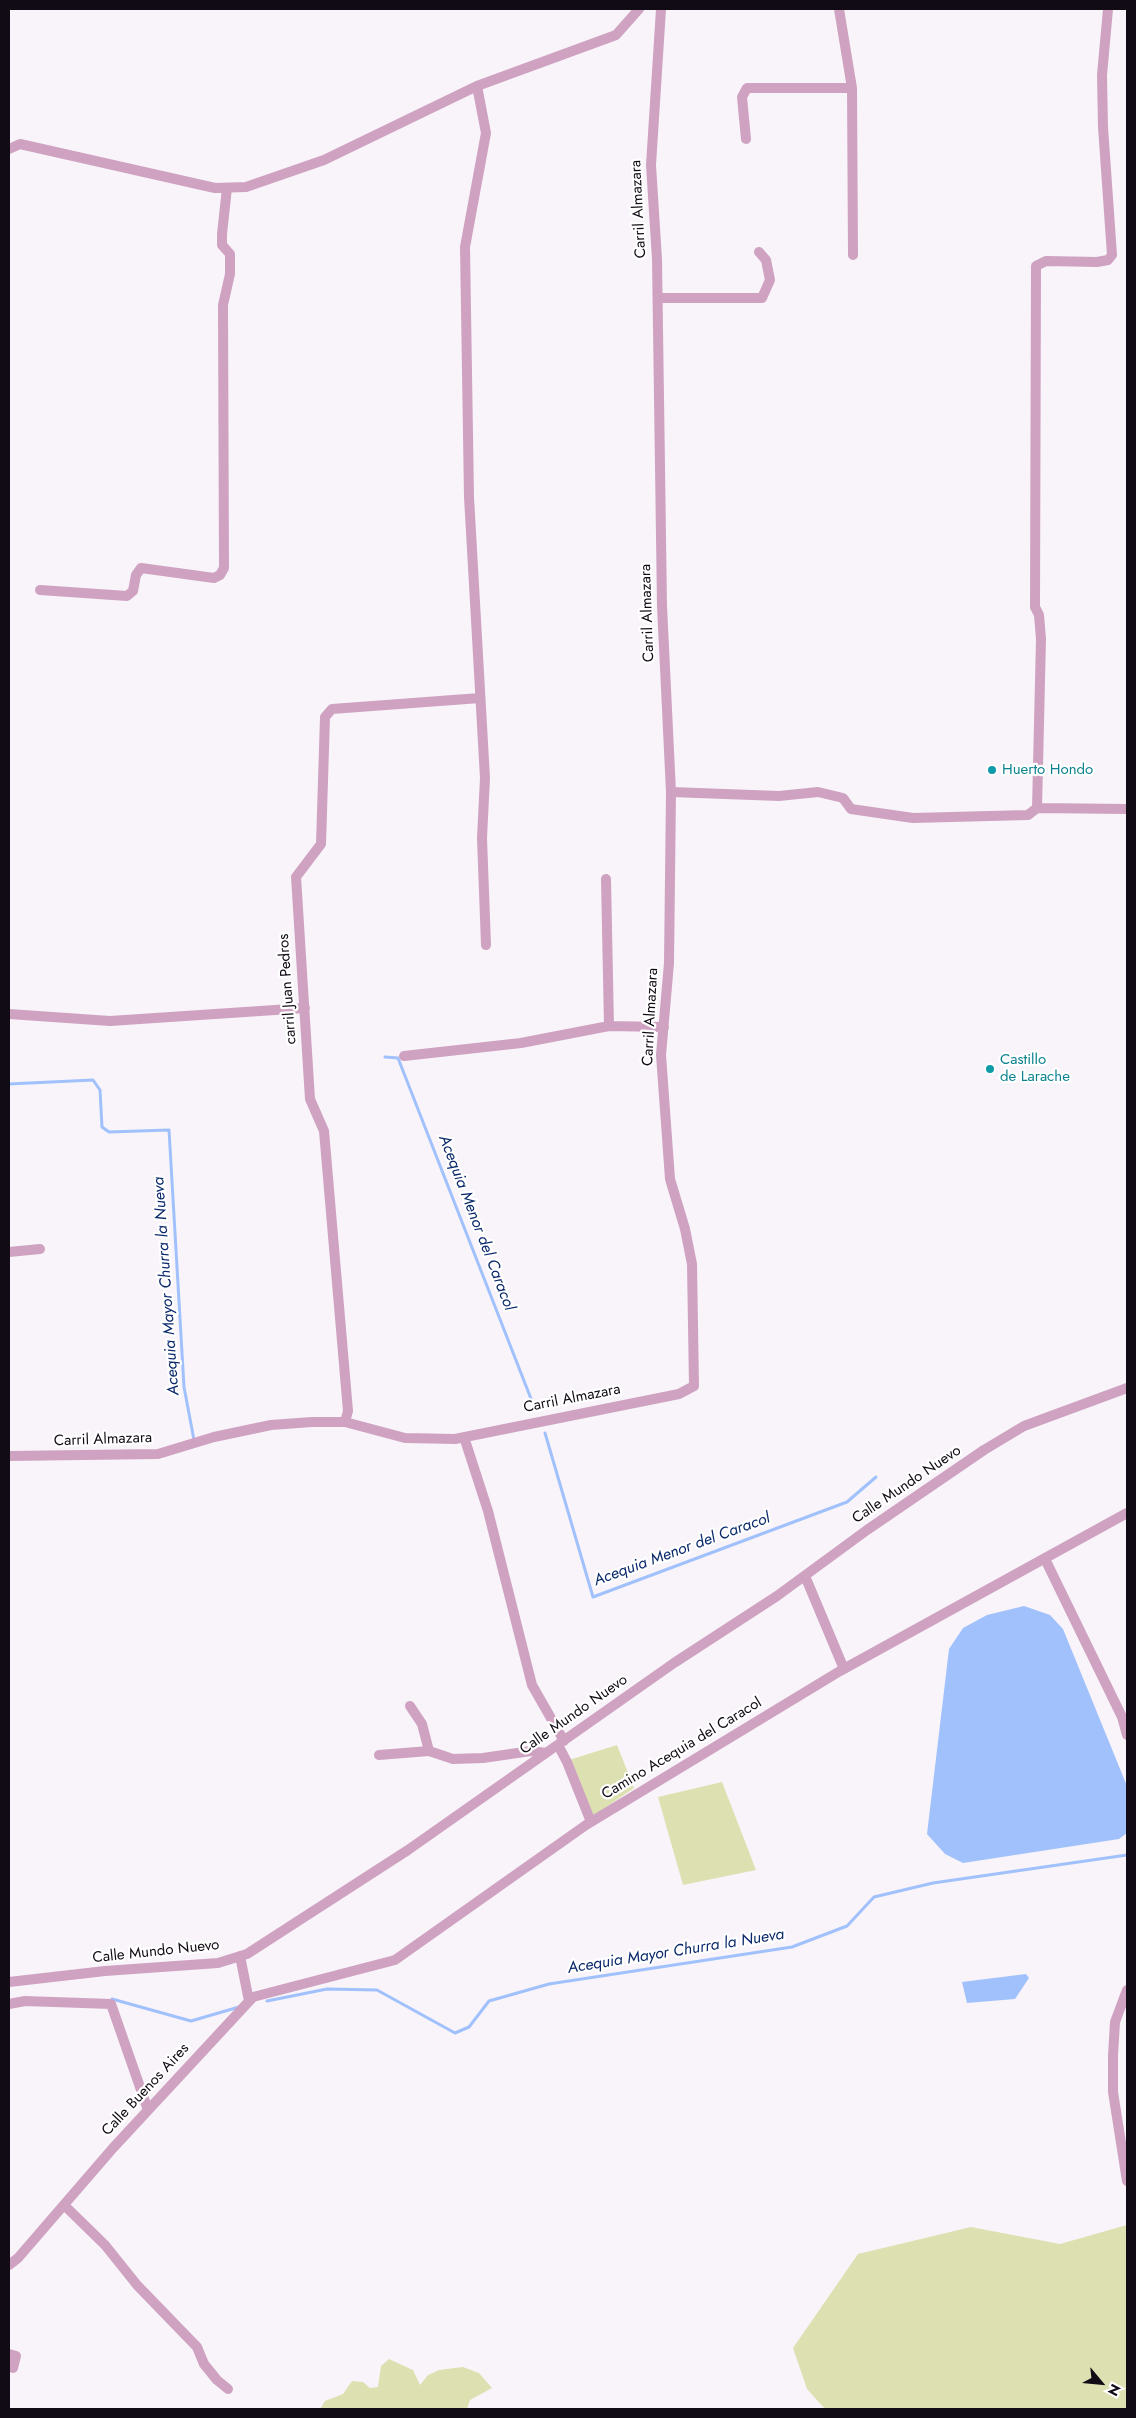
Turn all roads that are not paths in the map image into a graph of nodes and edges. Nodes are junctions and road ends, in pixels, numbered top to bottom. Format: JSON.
{"nodes":[{"id":1,"x":639,"y":9,"type":"edge"},
{"id":2,"x":661,"y":9,"type":"edge"},
{"id":3,"x":839,"y":9,"type":"edge"},
{"id":4,"x":1108,"y":9,"type":"edge"},
{"id":5,"x":477,"y":86,"type":"junction"},
{"id":6,"x":852,"y":88,"type":"junction"},
{"id":7,"x":746,"y":139,"type":"dead end"},
{"id":8,"x":9,"y":149,"type":"edge"},
{"id":9,"x":227,"y":188,"type":"junction"},
{"id":10,"x":759,"y":252,"type":"dead end"},
{"id":11,"x":853,"y":255,"type":"dead end"},
{"id":12,"x":658,"y":298,"type":"junction"},
{"id":13,"x":40,"y":590,"type":"dead end"},
{"id":14,"x":480,"y":698,"type":"junction"},
{"id":15,"x":671,"y":792,"type":"junction"},
{"id":16,"x":1037,"y":808,"type":"junction"},
{"id":17,"x":1127,"y":808,"type":"edge"},
{"id":18,"x":606,"y":879,"type":"dead end"},
{"id":19,"x":486,"y":946,"type":"dead end"},
{"id":20,"x":304,"y":1008,"type":"junction"},
{"id":21,"x":9,"y":1014,"type":"edge"},
{"id":22,"x":610,"y":1026,"type":"junction"},
{"id":23,"x":664,"y":1027,"type":"junction"},
{"id":24,"x":404,"y":1056,"type":"dead end"},
{"id":25,"x":40,"y":1249,"type":"dead end"},
{"id":26,"x":9,"y":1252,"type":"edge"},
{"id":27,"x":1127,"y":1388,"type":"edge"},
{"id":28,"x":345,"y":1422,"type":"junction"},
{"id":29,"x":464,"y":1437,"type":"junction"},
{"id":30,"x":9,"y":1456,"type":"edge"},
{"id":31,"x":1127,"y":1513,"type":"edge"},
{"id":32,"x":1046,"y":1559,"type":"junction"},
{"id":33,"x":805,"y":1576,"type":"junction"},
{"id":34,"x":844,"y":1669,"type":"junction"},
{"id":35,"x":410,"y":1706,"type":"dead end"},
{"id":36,"x":1127,"y":1735,"type":"edge"},
{"id":37,"x":561,"y":1743,"type":"junction"},
{"id":38,"x":429,"y":1750,"type":"junction"},
{"id":39,"x":546,"y":1753,"type":"junction"},
{"id":40,"x":379,"y":1755,"type":"dead end"},
{"id":41,"x":591,"y":1822,"type":"junction"},
{"id":42,"x":240,"y":1956,"type":"junction"},
{"id":43,"x":9,"y":1982,"type":"edge"},
{"id":44,"x":1127,"y":1990,"type":"edge"},
{"id":45,"x":251,"y":1999,"type":"junction"},
{"id":46,"x":9,"y":2004,"type":"edge"},
{"id":47,"x":148,"y":2110,"type":"junction"},
{"id":48,"x":1127,"y":2181,"type":"edge"},
{"id":49,"x":64,"y":2205,"type":"junction"},
{"id":50,"x":9,"y":2265,"type":"edge"},
{"id":51,"x":9,"y":2354,"type":"edge"},
{"id":52,"x":13,"y":2368,"type":"dead end"},
{"id":53,"x":228,"y":2388,"type":"dead end"}],
"edges":[{"from":1,"to":5,"type":"street"},
{"from":2,"to":12,"type":"street","name":"Carril Almazara"},
{"from":3,"to":6,"type":"street"},
{"from":4,"to":16,"type":"street"},
{"from":5,"to":9,"type":"street"},
{"from":5,"to":14,"type":"street"},
{"from":6,"to":7,"type":"street"},
{"from":6,"to":11,"type":"street"},
{"from":8,"to":9,"type":"street"},
{"from":9,"to":13,"type":"street"},
{"from":10,"to":12,"type":"street"},
{"from":12,"to":15,"type":"street","name":"Carril Almazara"},
{"from":14,"to":19,"type":"street"},
{"from":14,"to":20,"type":"street","name":"carril Juan Pedros"},
{"from":15,"to":16,"type":"street"},
{"from":15,"to":23,"type":"street","name":"Carril Almazara"},
{"from":16,"to":17,"type":"street"},
{"from":18,"to":22,"type":"street"},
{"from":20,"to":21,"type":"street"},
{"from":20,"to":28,"type":"street","name":"carril Juan Pedros"},
{"from":22,"to":23,"type":"street"},
{"from":22,"to":24,"type":"street"},
{"from":23,"to":29,"type":"street","name":"Carril Almazara"},
{"from":25,"to":26,"type":"street"},
{"from":27,"to":33,"type":"street","name":"Calle Mundo Nuevo"},
{"from":28,"to":29,"type":"street","name":"Carril Almazara"},
{"from":28,"to":30,"type":"street","name":"Carril Almazara"},
{"from":29,"to":37,"type":"street"},
{"from":31,"to":32,"type":"street","name":"Camino Acequia del Caracol"},
{"from":32,"to":34,"type":"street","name":"Camino Acequia del Caracol"},
{"from":32,"to":36,"type":"street"},
{"from":33,"to":34,"type":"street"},
{"from":33,"to":37,"type":"street","name":"Calle Mundo Nuevo"},
{"from":34,"to":41,"type":"street","name":"Camino Acequia del Caracol"},
{"from":35,"to":38,"type":"street"},
{"from":37,"to":39,"type":"street","name":"Calle Mundo Nuevo"},
{"from":37,"to":41,"type":"street"},
{"from":38,"to":39,"type":"street"},
{"from":38,"to":40,"type":"street"},
{"from":39,"to":42,"type":"street","name":"Calle Mundo Nuevo"},
{"from":41,"to":45,"type":"street","name":"Camino Acequia del Caracol"},
{"from":42,"to":43,"type":"street","name":"Calle Mundo Nuevo"},
{"from":42,"to":45,"type":"street"},
{"from":44,"to":48,"type":"street"},
{"from":45,"to":47,"type":"street","name":"Calle Buenos Aires"},
{"from":46,"to":47,"type":"street"},
{"from":47,"to":49,"type":"street","name":"Calle Buenos Aires"},
{"from":49,"to":50,"type":"street","name":"Calle Buenos Aires"},
{"from":49,"to":53,"type":"street"},
{"from":51,"to":52,"type":"street"}]}
